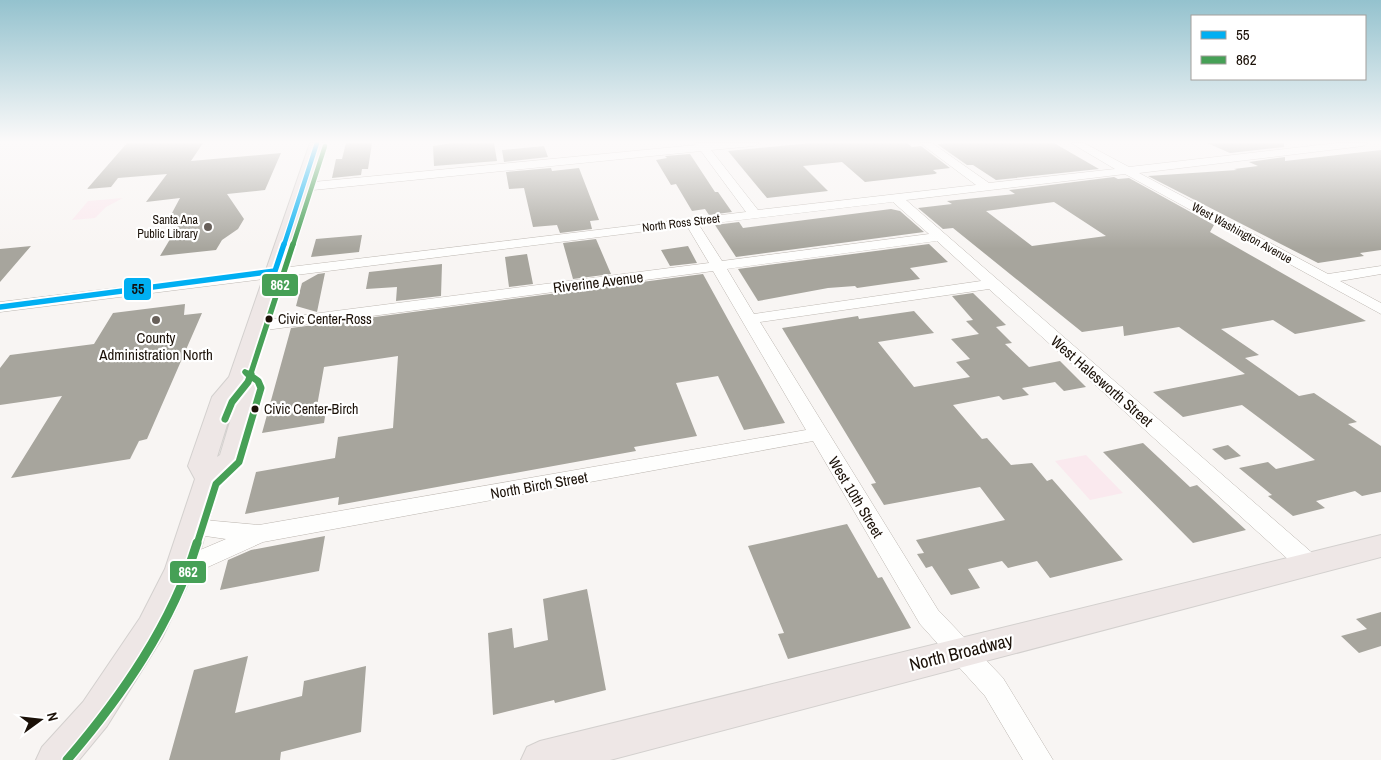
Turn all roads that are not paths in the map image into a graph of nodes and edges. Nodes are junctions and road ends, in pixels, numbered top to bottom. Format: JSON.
{"nodes":[{"id":1,"x":305,"y":178,"type":"edge"},
{"id":2,"x":376,"y":178,"type":"edge"},
{"id":3,"x":727,"y":178,"type":"edge"},
{"id":4,"x":974,"y":178,"type":"edge"},
{"id":5,"x":1057,"y":178,"type":"edge"},
{"id":6,"x":1142,"y":178,"type":"edge"},
{"id":7,"x":303,"y":186,"type":"junction"},
{"id":8,"x":986,"y":187,"type":"junction"},
{"id":9,"x":896,"y":198,"type":"junction"},
{"id":10,"x":755,"y":215,"type":"junction"},
{"id":11,"x":691,"y":222,"type":"junction"},
{"id":12,"x":939,"y":237,"type":"junction"},
{"id":13,"x":717,"y":266,"type":"junction"},
{"id":14,"x":1381,"y":270,"type":"edge"},
{"id":15,"x":275,"y":271,"type":"junction"},
{"id":16,"x":1326,"y":279,"type":"junction"},
{"id":17,"x":992,"y":284,"type":"junction"},
{"id":18,"x":1,"y":304,"type":"edge"},
{"id":19,"x":1381,"y":309,"type":"edge"},
{"id":20,"x":749,"y":318,"type":"junction"},
{"id":21,"x":258,"y":326,"type":"junction"},
{"id":22,"x":818,"y":434,"type":"junction"},
{"id":23,"x":193,"y":527,"type":"junction"},
{"id":24,"x":259,"y":534,"type":"junction"},
{"id":25,"x":1381,"y":546,"type":"edge"},
{"id":26,"x":1309,"y":564,"type":"junction"},
{"id":27,"x":180,"y":569,"type":"junction"},
{"id":28,"x":960,"y":652,"type":"junction"},
{"id":29,"x":67,"y":753,"type":"edge"},
{"id":30,"x":540,"y":760,"type":"edge"},
{"id":31,"x":1039,"y":760,"type":"edge"}],
"edges":[{"from":1,"to":7,"type":"main road"},
{"from":2,"to":7,"type":"street"},
{"from":3,"to":10,"type":"street"},
{"from":4,"to":8,"type":"street"},
{"from":5,"to":8,"type":"street","name":"North Ross Street"},
{"from":6,"to":16,"type":"street","name":"West Washington Avenue"},
{"from":7,"to":15,"type":"main road"},
{"from":8,"to":9,"type":"street","name":"North Ross Street"},
{"from":9,"to":10,"type":"street","name":"North Ross Street"},
{"from":9,"to":12,"type":"street","name":"West Halesworth Street"},
{"from":10,"to":11,"type":"street","name":"North Ross Street"},
{"from":11,"to":13,"type":"street","name":"West 10th Street"},
{"from":11,"to":15,"type":"street","name":"North Ross Street"},
{"from":12,"to":13,"type":"street","name":"Riverine Avenue"},
{"from":12,"to":17,"type":"street","name":"West Halesworth Street"},
{"from":13,"to":20,"type":"street","name":"West 10th Street"},
{"from":13,"to":21,"type":"street","name":"Riverine Avenue"},
{"from":14,"to":16,"type":"street"},
{"from":15,"to":18,"type":"street","name":"North Ross Street"},
{"from":15,"to":21,"type":"main road"},
{"from":16,"to":19,"type":"street","name":"West Washington Avenue"},
{"from":17,"to":20,"type":"street"},
{"from":17,"to":26,"type":"street","name":"West Halesworth Street"},
{"from":20,"to":22,"type":"street","name":"West 10th Street"},
{"from":21,"to":23,"type":"main road"},
{"from":22,"to":24,"type":"street","name":"North Birch Street"},
{"from":22,"to":28,"type":"street","name":"West 10th Street"},
{"from":23,"to":24,"type":"street","name":"North Birch Street"},
{"from":23,"to":27,"type":"main road"},
{"from":24,"to":27,"type":"street","name":"North Birch Street"},
{"from":25,"to":26,"type":"main road","name":"North Broadway"},
{"from":26,"to":28,"type":"main road","name":"North Broadway"},
{"from":27,"to":29,"type":"main road"},
{"from":28,"to":30,"type":"main road","name":"North Broadway"},
{"from":28,"to":31,"type":"street","name":"West 10th Street"}]}
